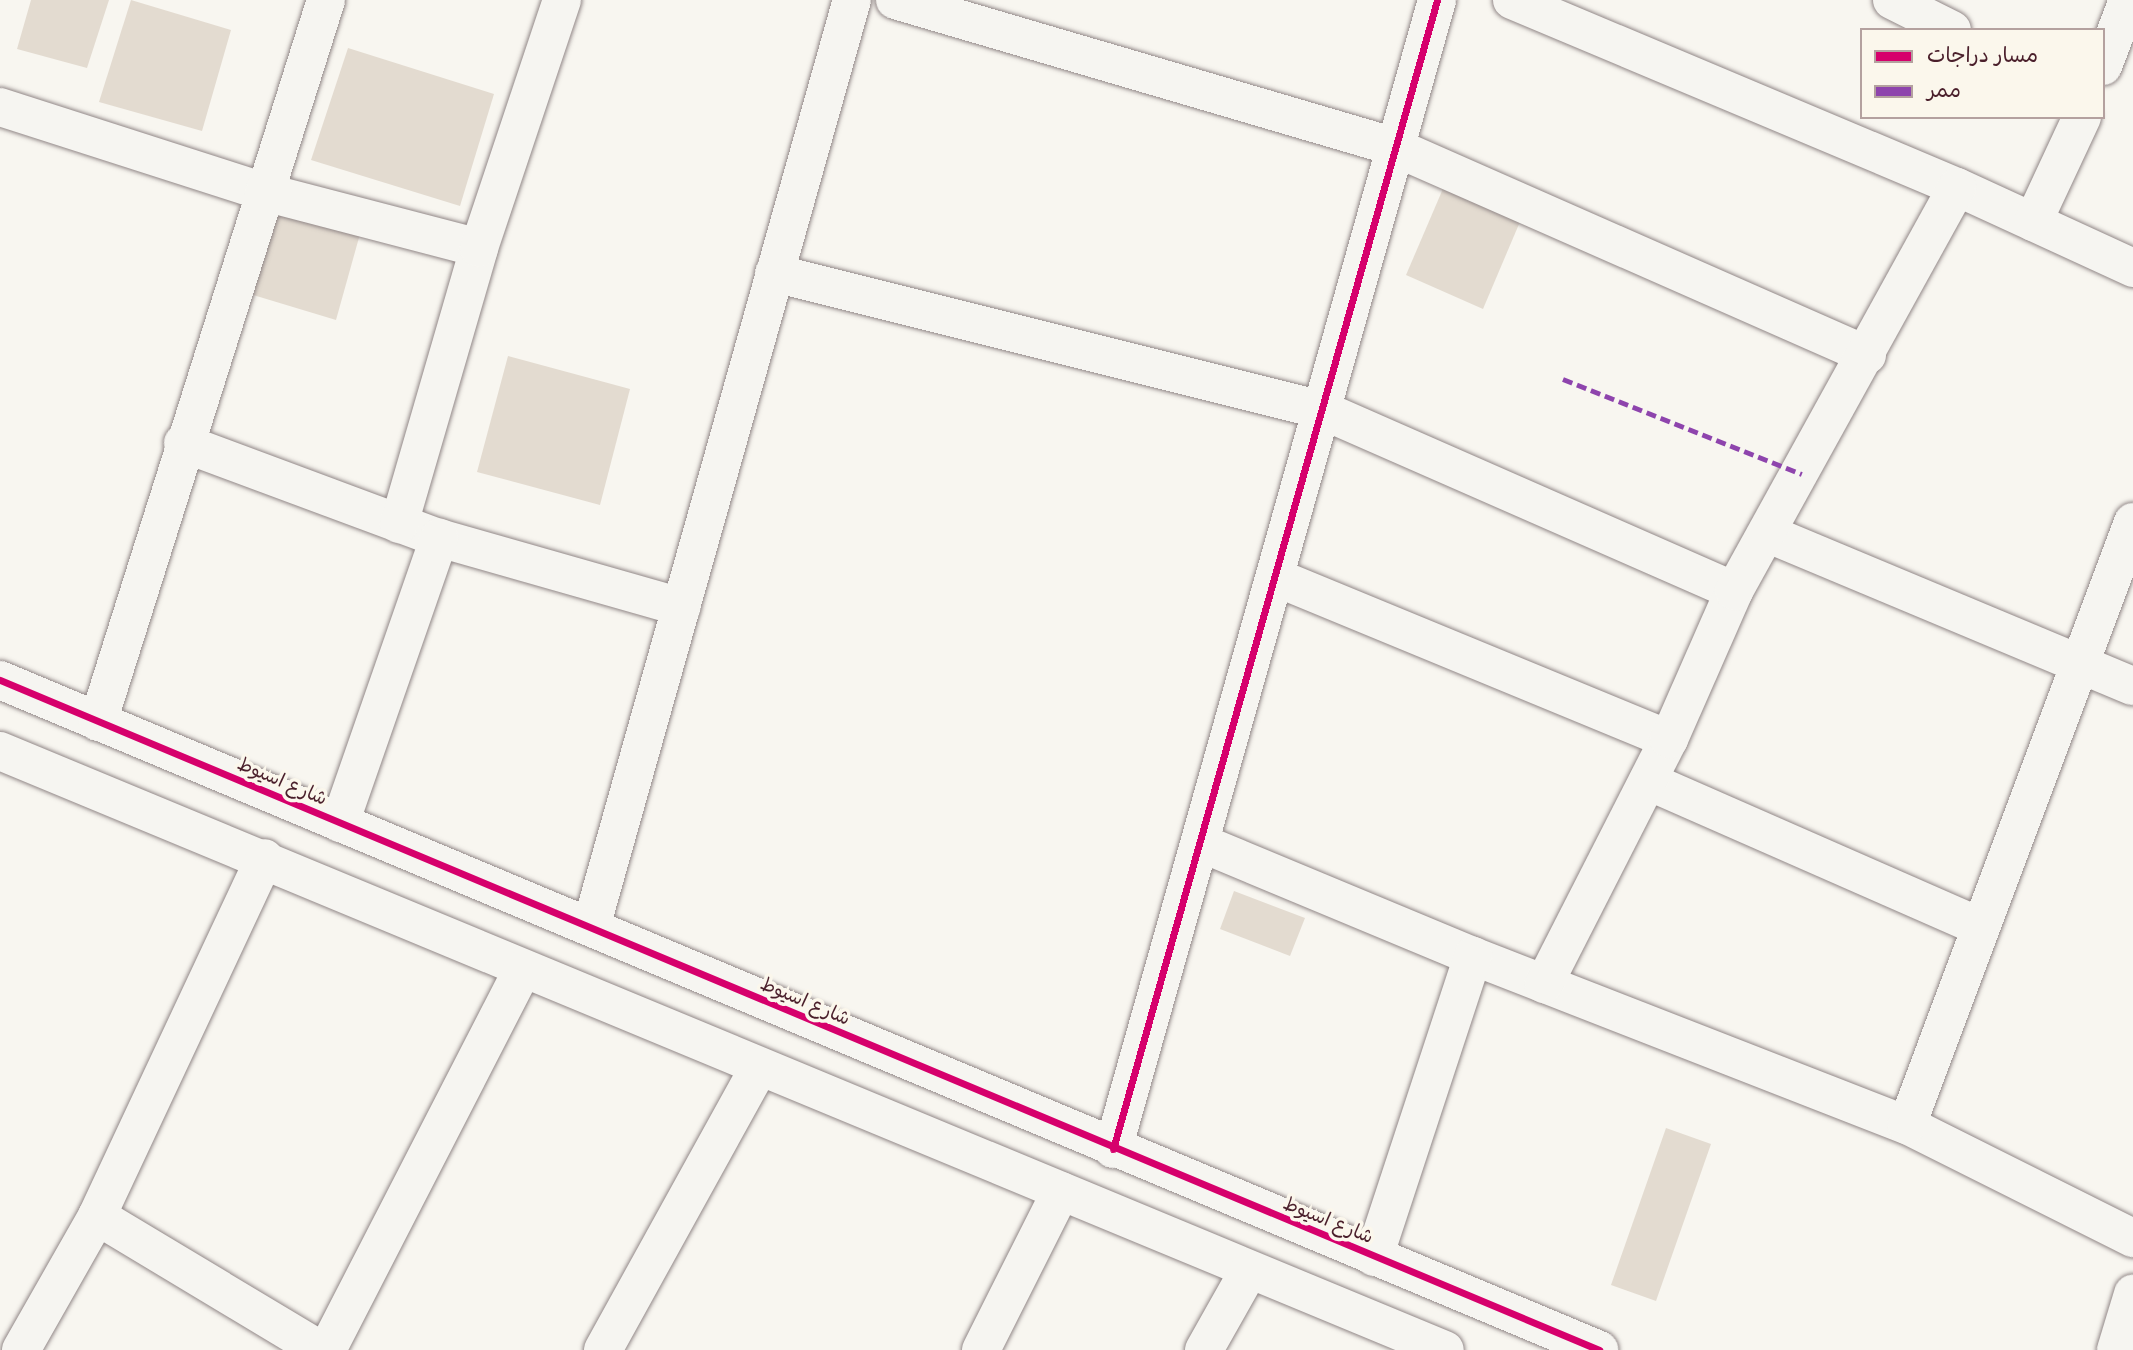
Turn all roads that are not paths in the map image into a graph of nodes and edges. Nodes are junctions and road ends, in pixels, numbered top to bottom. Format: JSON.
{"nodes":[{"id":1,"x":326,"y":0,"type":"edge"},
{"id":2,"x":562,"y":0,"type":"edge"},
{"id":3,"x":852,"y":0,"type":"edge"},
{"id":4,"x":895,"y":0,"type":"edge"},
{"id":5,"x":1437,"y":0,"type":"edge"},
{"id":6,"x":1892,"y":0,"type":"edge"},
{"id":7,"x":2128,"y":0,"type":"edge"},
{"id":8,"x":1525,"y":2,"type":"edge"},
{"id":9,"x":1948,"y":28,"type":"edge"},
{"id":10,"x":2105,"y":61,"type":"edge"},
{"id":11,"x":0,"y":107,"type":"edge"},
{"id":12,"x":2081,"y":119,"type":"edge"},
{"id":13,"x":1392,"y":146,"type":"junction"},
{"id":14,"x":1957,"y":187,"type":"junction"},
{"id":15,"x":264,"y":192,"type":"junction"},
{"id":16,"x":2033,"y":222,"type":"junction"},
{"id":17,"x":478,"y":248,"type":"junction"},
{"id":18,"x":2133,"y":268,"type":"edge"},
{"id":19,"x":774,"y":273,"type":"junction"},
{"id":20,"x":1867,"y":355,"type":"junction"},
{"id":21,"x":1322,"y":410,"type":"junction"},
{"id":22,"x":183,"y":443,"type":"junction"},
{"id":23,"x":2133,"y":522,"type":"edge"},
{"id":24,"x":399,"y":524,"type":"junction"},
{"id":25,"x":1769,"y":534,"type":"junction"},
{"id":26,"x":439,"y":538,"type":"junction"},
{"id":27,"x":1275,"y":577,"type":"junction"},
{"id":28,"x":1734,"y":591,"type":"junction"},
{"id":29,"x":681,"y":607,"type":"junction"},
{"id":30,"x":2077,"y":665,"type":"junction"},
{"id":31,"x":0,"y":680,"type":"edge"},
{"id":32,"x":2133,"y":686,"type":"edge"},
{"id":33,"x":97,"y":722,"type":"junction"},
{"id":34,"x":1669,"y":739,"type":"junction"},
{"id":35,"x":4,"y":762,"type":"edge"},
{"id":36,"x":1648,"y":781,"type":"junction"},
{"id":37,"x":340,"y":824,"type":"junction"},
{"id":38,"x":1201,"y":843,"type":"junction"},
{"id":39,"x":265,"y":858,"type":"junction"},
{"id":40,"x":1979,"y":926,"type":"junction"},
{"id":41,"x":591,"y":927,"type":"junction"},
{"id":42,"x":1472,"y":956,"type":"junction"},
{"id":43,"x":523,"y":969,"type":"junction"},
{"id":44,"x":1544,"y":984,"type":"junction"},
{"id":45,"x":759,"y":1067,"type":"junction"},
{"id":46,"x":1907,"y":1125,"type":"junction"},
{"id":47,"x":1113,"y":1149,"type":"junction"},
{"id":48,"x":1060,"y":1191,"type":"junction"},
{"id":49,"x":97,"y":1216,"type":"junction"},
{"id":50,"x":2133,"y":1238,"type":"edge"},
{"id":51,"x":1374,"y":1257,"type":"junction"},
{"id":52,"x":1248,"y":1272,"type":"junction"},
{"id":53,"x":2133,"y":1294,"type":"edge"},
{"id":54,"x":21,"y":1350,"type":"edge"},
{"id":55,"x":320,"y":1350,"type":"edge"},
{"id":56,"x":327,"y":1350,"type":"edge"},
{"id":57,"x":603,"y":1350,"type":"edge"},
{"id":58,"x":981,"y":1350,"type":"edge"},
{"id":59,"x":1204,"y":1350,"type":"edge"},
{"id":60,"x":1445,"y":1350,"type":"edge"},
{"id":61,"x":1599,"y":1350,"type":"edge"},
{"id":62,"x":2116,"y":1350,"type":"edge"}],
"edges":[{"from":1,"to":15,"type":"street"},
{"from":2,"to":17,"type":"street"},
{"from":3,"to":19,"type":"street"},
{"from":4,"to":13,"type":"street"},
{"from":5,"to":13,"type":"street"},
{"from":6,"to":9,"type":"street"},
{"from":7,"to":10,"type":"street"},
{"from":8,"to":14,"type":"street"},
{"from":11,"to":15,"type":"street"},
{"from":12,"to":16,"type":"street"},
{"from":13,"to":20,"type":"street"},
{"from":13,"to":21,"type":"street"},
{"from":14,"to":16,"type":"street"},
{"from":14,"to":20,"type":"street"},
{"from":15,"to":17,"type":"street"},
{"from":15,"to":22,"type":"street"},
{"from":16,"to":18,"type":"street"},
{"from":17,"to":24,"type":"street"},
{"from":19,"to":21,"type":"street"},
{"from":19,"to":29,"type":"street"},
{"from":20,"to":25,"type":"street"},
{"from":21,"to":27,"type":"street"},
{"from":21,"to":28,"type":"street"},
{"from":22,"to":24,"type":"street"},
{"from":22,"to":33,"type":"street"},
{"from":23,"to":30,"type":"street"},
{"from":24,"to":26,"type":"street"},
{"from":25,"to":28,"type":"street"},
{"from":25,"to":30,"type":"street"},
{"from":26,"to":29,"type":"street"},
{"from":26,"to":37,"type":"street"},
{"from":27,"to":34,"type":"street"},
{"from":27,"to":38,"type":"street"},
{"from":28,"to":34,"type":"street"},
{"from":29,"to":41,"type":"street"},
{"from":30,"to":32,"type":"street"},
{"from":30,"to":40,"type":"street"},
{"from":31,"to":33,"type":"street","name":"شارع اسيوط"},
{"from":33,"to":37,"type":"street","name":"شارع اسيوط"},
{"from":34,"to":36,"type":"street"},
{"from":35,"to":39,"type":"street"},
{"from":36,"to":40,"type":"street"},
{"from":36,"to":44,"type":"street"},
{"from":37,"to":41,"type":"street","name":"شارع اسيوط"},
{"from":38,"to":42,"type":"street"},
{"from":38,"to":47,"type":"street"},
{"from":39,"to":43,"type":"street"},
{"from":39,"to":49,"type":"street"},
{"from":40,"to":46,"type":"street"},
{"from":41,"to":47,"type":"street","name":"شارع اسيوط"},
{"from":42,"to":44,"type":"street"},
{"from":42,"to":51,"type":"street"},
{"from":43,"to":45,"type":"street"},
{"from":43,"to":56,"type":"street"},
{"from":44,"to":46,"type":"street"},
{"from":45,"to":48,"type":"street"},
{"from":45,"to":57,"type":"street"},
{"from":46,"to":50,"type":"street"},
{"from":47,"to":51,"type":"street","name":"شارع اسيوط"},
{"from":48,"to":52,"type":"street"},
{"from":48,"to":58,"type":"street"},
{"from":49,"to":54,"type":"street"},
{"from":49,"to":55,"type":"street"},
{"from":51,"to":61,"type":"street","name":"شارع اسيوط"},
{"from":52,"to":59,"type":"street"},
{"from":52,"to":60,"type":"street"},
{"from":53,"to":62,"type":"street"}]}
